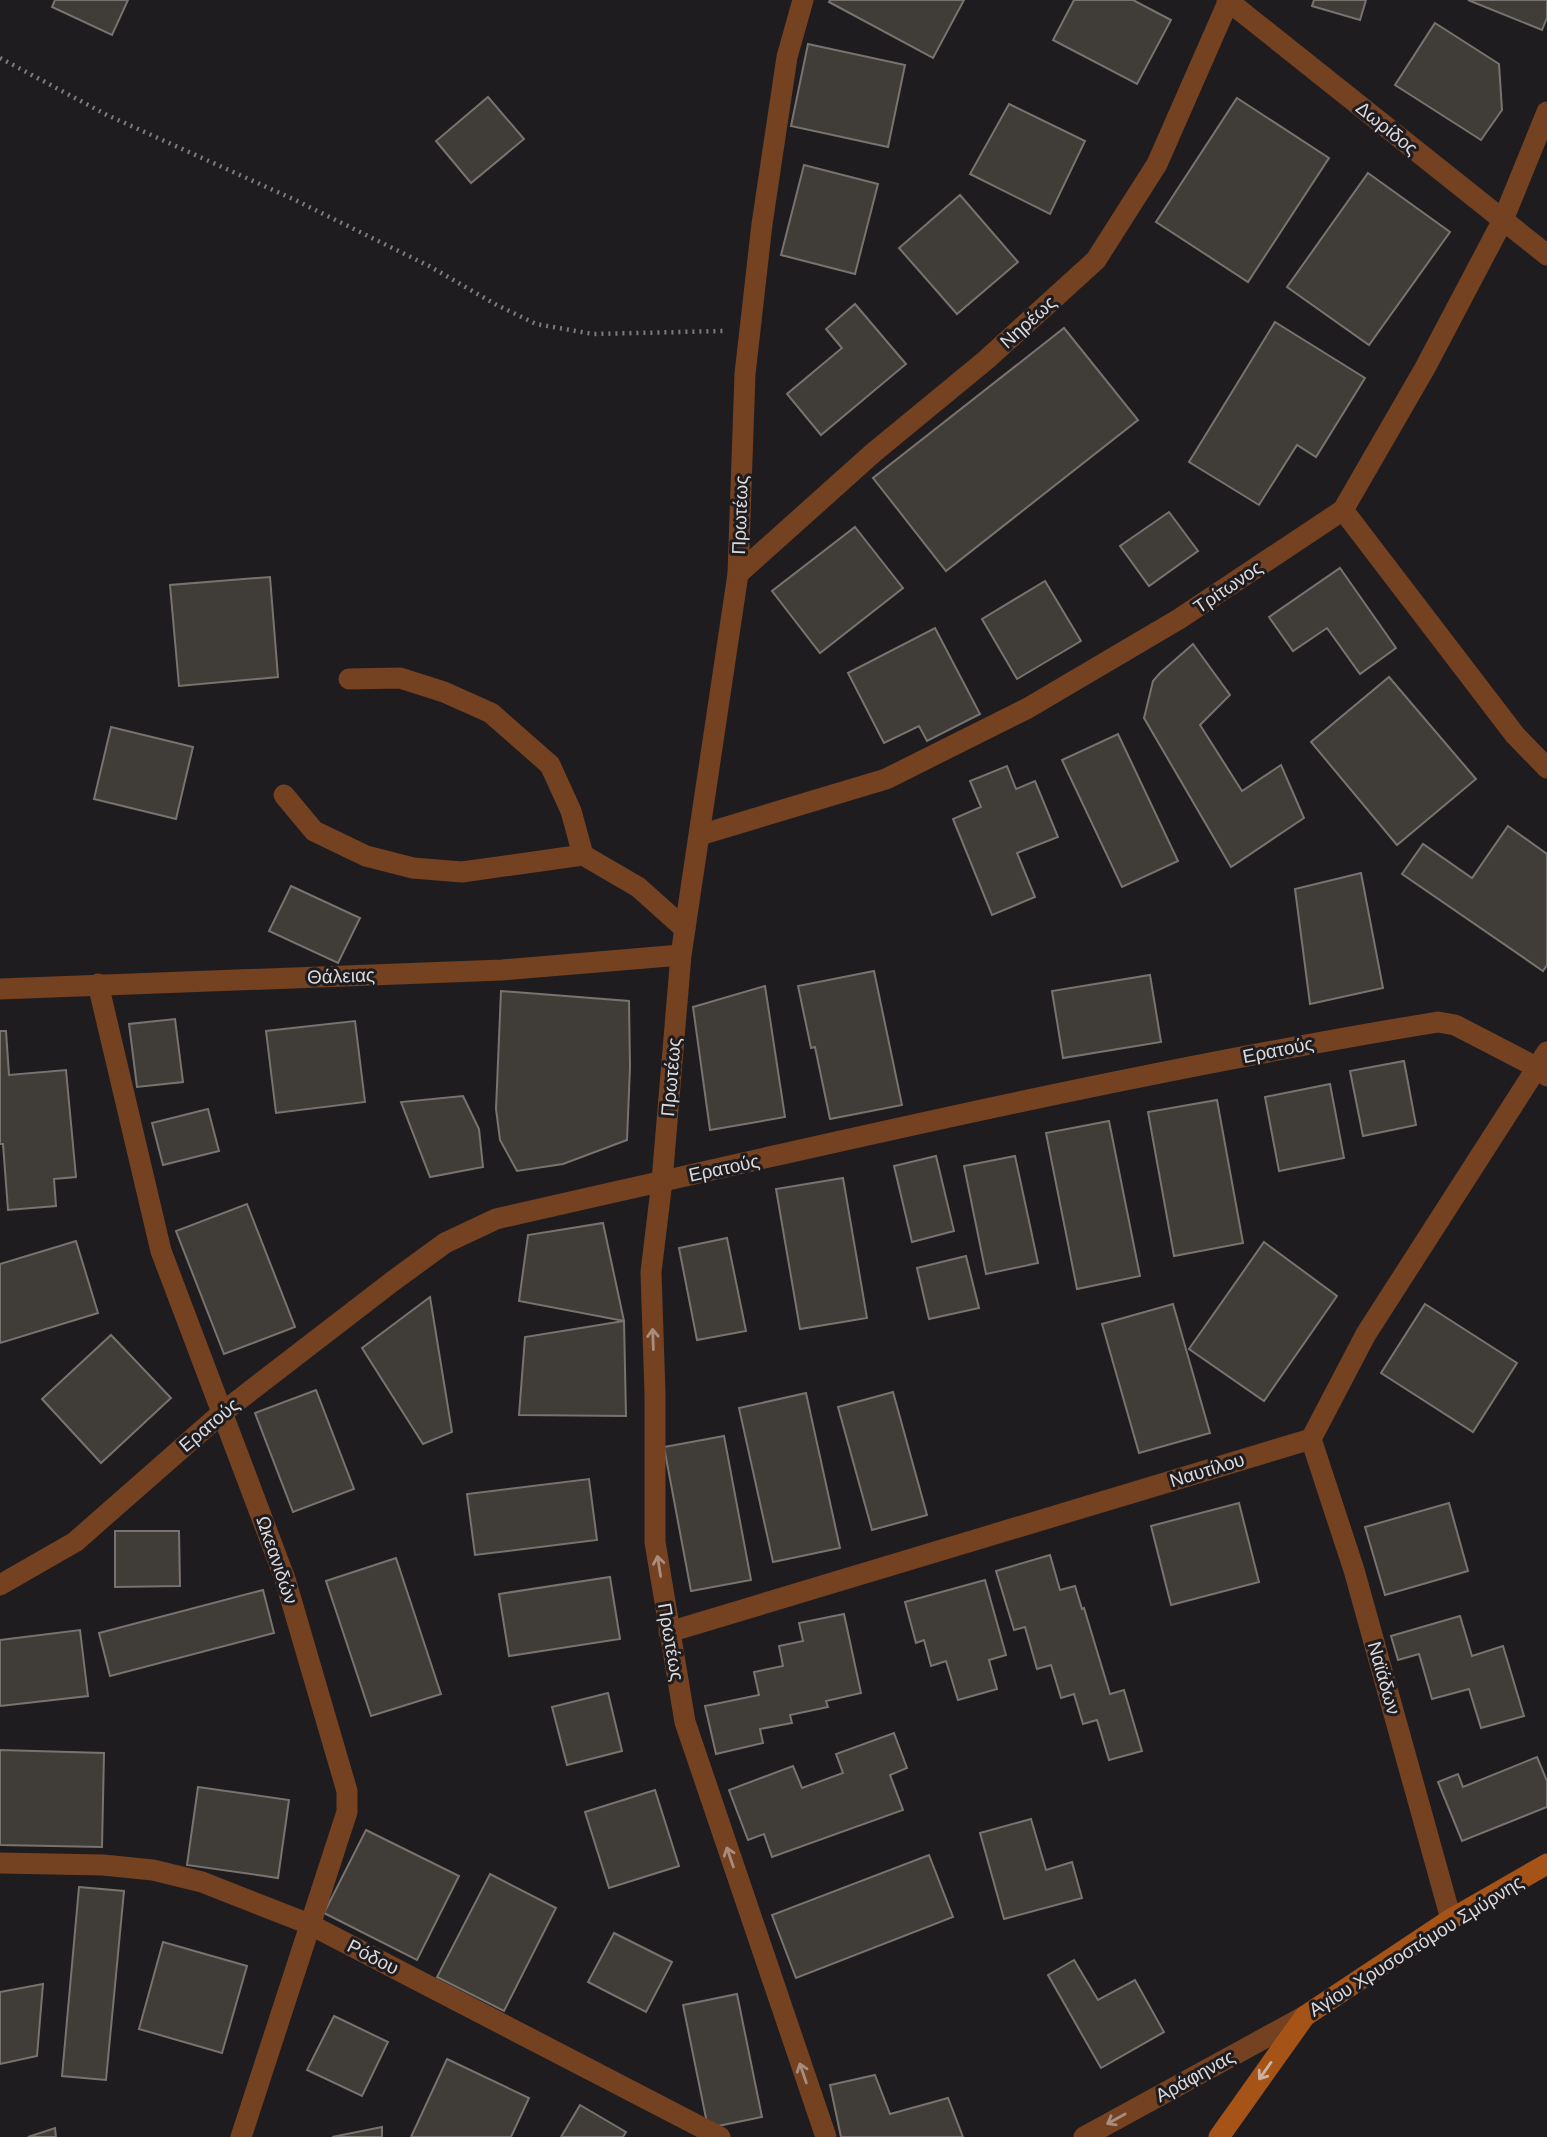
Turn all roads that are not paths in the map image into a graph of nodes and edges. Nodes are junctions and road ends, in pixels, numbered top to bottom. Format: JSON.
{"nodes":[{"id":1,"x":803,"y":0,"type":"edge"},
{"id":2,"x":1228,"y":0,"type":"edge"},
{"id":3,"x":1547,"y":112,"type":"edge"},
{"id":4,"x":1503,"y":220,"type":"junction"},
{"id":5,"x":1547,"y":256,"type":"edge"},
{"id":6,"x":1343,"y":510,"type":"junction"},
{"id":7,"x":738,"y":574,"type":"junction"},
{"id":8,"x":349,"y":679,"type":"dead end"},
{"id":9,"x":1547,"y":768,"type":"edge"},
{"id":10,"x":284,"y":795,"type":"dead end"},
{"id":11,"x":700,"y":835,"type":"junction"},
{"id":12,"x":583,"y":855,"type":"junction"},
{"id":13,"x":685,"y":929,"type":"junction"},
{"id":14,"x":681,"y":955,"type":"junction"},
{"id":15,"x":98,"y":984,"type":"junction"},
{"id":16,"x":0,"y":989,"type":"edge"},
{"id":17,"x":1544,"y":1065,"type":"edge"},
{"id":18,"x":662,"y":1181,"type":"junction"},
{"id":19,"x":223,"y":1412,"type":"junction"},
{"id":20,"x":1311,"y":1439,"type":"junction"},
{"id":21,"x":0,"y":1585,"type":"edge"},
{"id":22,"x":669,"y":1632,"type":"junction"},
{"id":23,"x":0,"y":1863,"type":"edge"},
{"id":24,"x":1547,"y":1864,"type":"edge"},
{"id":25,"x":1451,"y":1919,"type":"junction"},
{"id":26,"x":309,"y":1924,"type":"junction"},
{"id":27,"x":1305,"y":2016,"type":"junction"},
{"id":28,"x":241,"y":2137,"type":"edge"},
{"id":29,"x":720,"y":2137,"type":"edge"},
{"id":30,"x":826,"y":2137,"type":"edge"},
{"id":31,"x":1084,"y":2137,"type":"edge"},
{"id":32,"x":1219,"y":2137,"type":"edge"}],
"edges":[{"from":1,"to":7,"type":"street","name":"Πρωτέως"},
{"from":2,"to":4,"type":"street","name":"Δωρίδος"},
{"from":2,"to":7,"type":"street","name":"Νηρέως"},
{"from":3,"to":4,"type":"street","name":"Τρίτωνος"},
{"from":4,"to":5,"type":"street","name":"Δωρίδος"},
{"from":4,"to":6,"type":"street","name":"Τρίτωνος"},
{"from":6,"to":9,"type":"street"},
{"from":6,"to":11,"type":"street","name":"Τρίτωνος"},
{"from":7,"to":11,"type":"street","name":"Πρωτέως"},
{"from":8,"to":12,"type":"street"},
{"from":10,"to":12,"type":"street"},
{"from":11,"to":13,"type":"street","name":"Πρωτέως"},
{"from":12,"to":13,"type":"street"},
{"from":13,"to":14,"type":"street","name":"Πρωτέως"},
{"from":14,"to":15,"type":"street","name":"Θάλειας"},
{"from":14,"to":18,"type":"street","name":"Πρωτέως"},
{"from":15,"to":16,"type":"street","name":"Θάλειας"},
{"from":15,"to":19,"type":"street","name":"Ωκεανιδών"},
{"from":17,"to":18,"type":"street","name":"Ερατούς"},
{"from":17,"to":20,"type":"street"},
{"from":18,"to":19,"type":"street","name":"Ερατούς"},
{"from":22,"to":18,"type":"street","name":"Πρωτέως","one_way":true},
{"from":19,"to":21,"type":"street","name":"Ερατούς"},
{"from":19,"to":26,"type":"street","name":"Ωκεανιδών"},
{"from":20,"to":22,"type":"street","name":"Ναυτίλου"},
{"from":20,"to":25,"type":"street","name":"Ναϊάδων"},
{"from":30,"to":22,"type":"street","name":"Πρωτέως","one_way":true},
{"from":23,"to":26,"type":"street","name":"Ρόδου"},
{"from":24,"to":25,"type":"main road","name":"Αγίου Χρυσοστόμου Σμύρνης"},
{"from":25,"to":27,"type":"main road","name":"Αγίου Χρυσοστόμου Σμύρνης"},
{"from":26,"to":28,"type":"street","name":"Ωκεανιδών"},
{"from":26,"to":29,"type":"street","name":"Ρόδου"},
{"from":27,"to":31,"type":"street","name":"Αράφηνας","one_way":true},
{"from":27,"to":32,"type":"main road","name":"Αγίου Χρυσοστόμου Σμύρνης","one_way":true}]}
